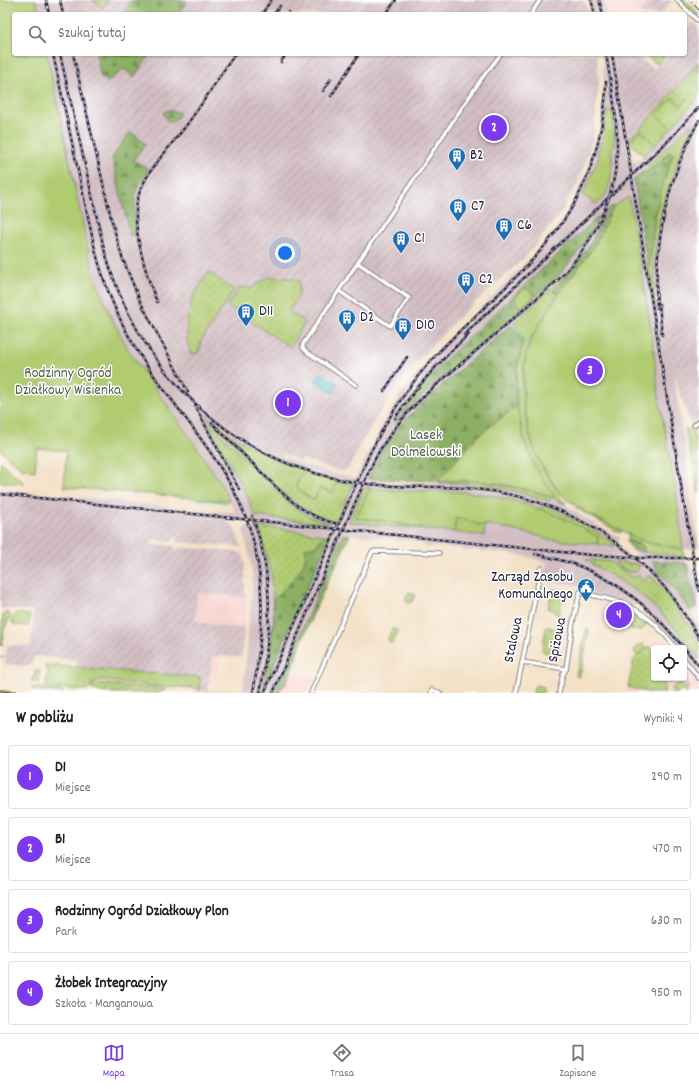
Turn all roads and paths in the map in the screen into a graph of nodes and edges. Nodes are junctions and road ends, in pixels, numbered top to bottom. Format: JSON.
{"nodes":[{"id":1,"x":540,"y":0,"type":"edge"},
{"id":2,"x":677,"y":0,"type":"edge"},
{"id":3,"x":532,"y":12,"type":"edge"},
{"id":4,"x":699,"y":22,"type":"edge"},
{"id":5,"x":499,"y":56,"type":"edge"},
{"id":6,"x":358,"y":263,"type":"junction"},
{"id":7,"x":339,"y":291,"type":"junction"},
{"id":8,"x":356,"y":385,"type":"dead end"},
{"id":9,"x":699,"y":421,"type":"edge"},
{"id":10,"x":694,"y":425,"type":"dead end"},
{"id":11,"x":439,"y":553,"type":"dead end"},
{"id":12,"x":541,"y":568,"type":"dead end"},
{"id":13,"x":674,"y":645,"type":"edge"},
{"id":14,"x":522,"y":662,"type":"junction"},
{"id":15,"x":687,"y":663,"type":"edge"},
{"id":16,"x":566,"y":669,"type":"junction"},
{"id":17,"x":699,"y":678,"type":"edge"},
{"id":18,"x":432,"y":691,"type":"edge"},
{"id":19,"x":4,"y":692,"type":"edge"},
{"id":20,"x":15,"y":693,"type":"edge"},
{"id":21,"x":311,"y":693,"type":"edge"},
{"id":22,"x":440,"y":693,"type":"edge"},
{"id":23,"x":516,"y":693,"type":"edge"},
{"id":24,"x":559,"y":693,"type":"edge"}],
"edges":[{"from":1,"to":3,"type":"street"},
{"from":2,"to":4,"type":"street"},
{"from":5,"to":6,"type":"street"},
{"from":6,"to":7,"type":"street"},
{"from":6,"to":7,"type":"street"},
{"from":7,"to":8,"type":"street"},
{"from":9,"to":10,"type":"street"},
{"from":11,"to":21,"type":"street"},
{"from":12,"to":14,"type":"street","name":"Stalowa"},
{"from":13,"to":16,"type":"street","name":"Spiżowa"},
{"from":14,"to":16,"type":"street"},
{"from":14,"to":23,"type":"street","name":"Stalowa"},
{"from":15,"to":17,"type":"street"},
{"from":16,"to":24,"type":"street","name":"Spiżowa"},
{"from":18,"to":22,"type":"street"},
{"from":19,"to":20,"type":"main road"}]}
